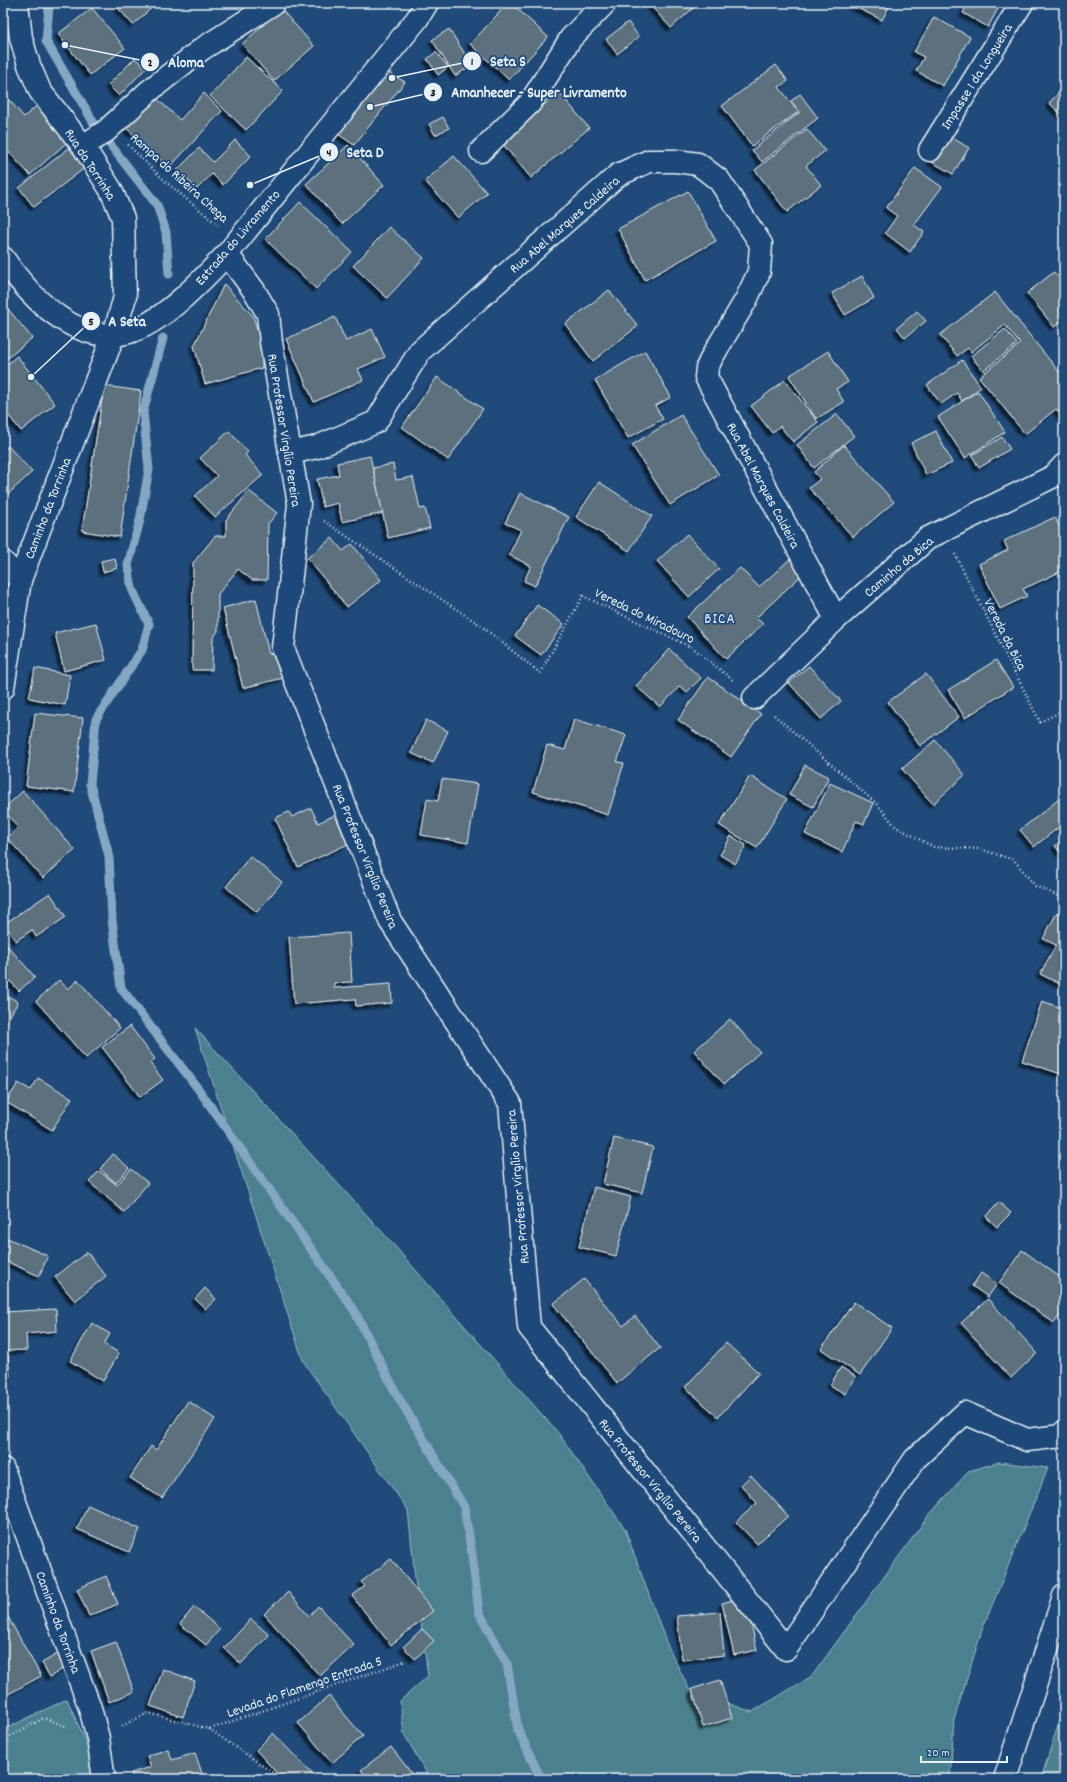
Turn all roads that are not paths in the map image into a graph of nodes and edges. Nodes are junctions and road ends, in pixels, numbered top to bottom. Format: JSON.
{"nodes":[{"id":1,"x":17,"y":3,"type":"edge"},
{"id":2,"x":274,"y":3,"type":"edge"},
{"id":3,"x":427,"y":3,"type":"edge"},
{"id":4,"x":606,"y":3,"type":"edge"},
{"id":5,"x":1022,"y":3,"type":"edge"},
{"id":6,"x":83,"y":146,"type":"junction"},
{"id":7,"x":930,"y":150,"type":"dead end"},
{"id":8,"x":481,"y":151,"type":"dead end"},
{"id":9,"x":232,"y":247,"type":"junction"},
{"id":10,"x":3,"y":258,"type":"edge"},
{"id":11,"x":114,"y":334,"type":"junction"},
{"id":12,"x":290,"y":453,"type":"junction"},
{"id":13,"x":1064,"y":465,"type":"edge"},
{"id":14,"x":3,"y":562,"type":"edge"},
{"id":15,"x":20,"y":580,"type":"junction"},
{"id":16,"x":836,"y":619,"type":"junction"},
{"id":17,"x":3,"y":688,"type":"edge"},
{"id":18,"x":754,"y":698,"type":"road end"},
{"id":19,"x":1064,"y":1432,"type":"edge"},
{"id":20,"x":3,"y":1468,"type":"edge"},
{"id":21,"x":1064,"y":1596,"type":"edge"},
{"id":22,"x":104,"y":1779,"type":"edge"},
{"id":23,"x":1005,"y":1779,"type":"edge"}],
"edges":[{"from":1,"to":6,"type":"street","name":"Rua da Torrinha"},
{"from":2,"to":6,"type":"street"},
{"from":3,"to":9,"type":"street","name":"Estrada do Livramento"},
{"from":4,"to":8,"type":"street"},
{"from":5,"to":7,"type":"street","name":"Impasse 1 da Longueira"},
{"from":6,"to":11,"type":"street","name":"Rua da Torrinha"},
{"from":9,"to":11,"type":"street","name":"Estrada do Livramento"},
{"from":9,"to":12,"type":"street","name":"Rua Professor Virgílio Pereira"},
{"from":10,"to":11,"type":"street","name":"Estrada do Livramento"},
{"from":11,"to":15,"type":"street","name":"Caminho da Torrinha"},
{"from":12,"to":16,"type":"street","name":"Rua Abel Marques Caldeira"},
{"from":12,"to":19,"type":"street","name":"Rua Professor Virgílio Pereira"},
{"from":13,"to":16,"type":"street","name":"Caminho da Bica"},
{"from":14,"to":15,"type":"street"},
{"from":15,"to":17,"type":"street","name":"Caminho da Torrinha"},
{"from":16,"to":18,"type":"street","name":"Caminho da Bica"},
{"from":20,"to":22,"type":"street","name":"Caminho da Torrinha"},
{"from":21,"to":23,"type":"street"}]}
